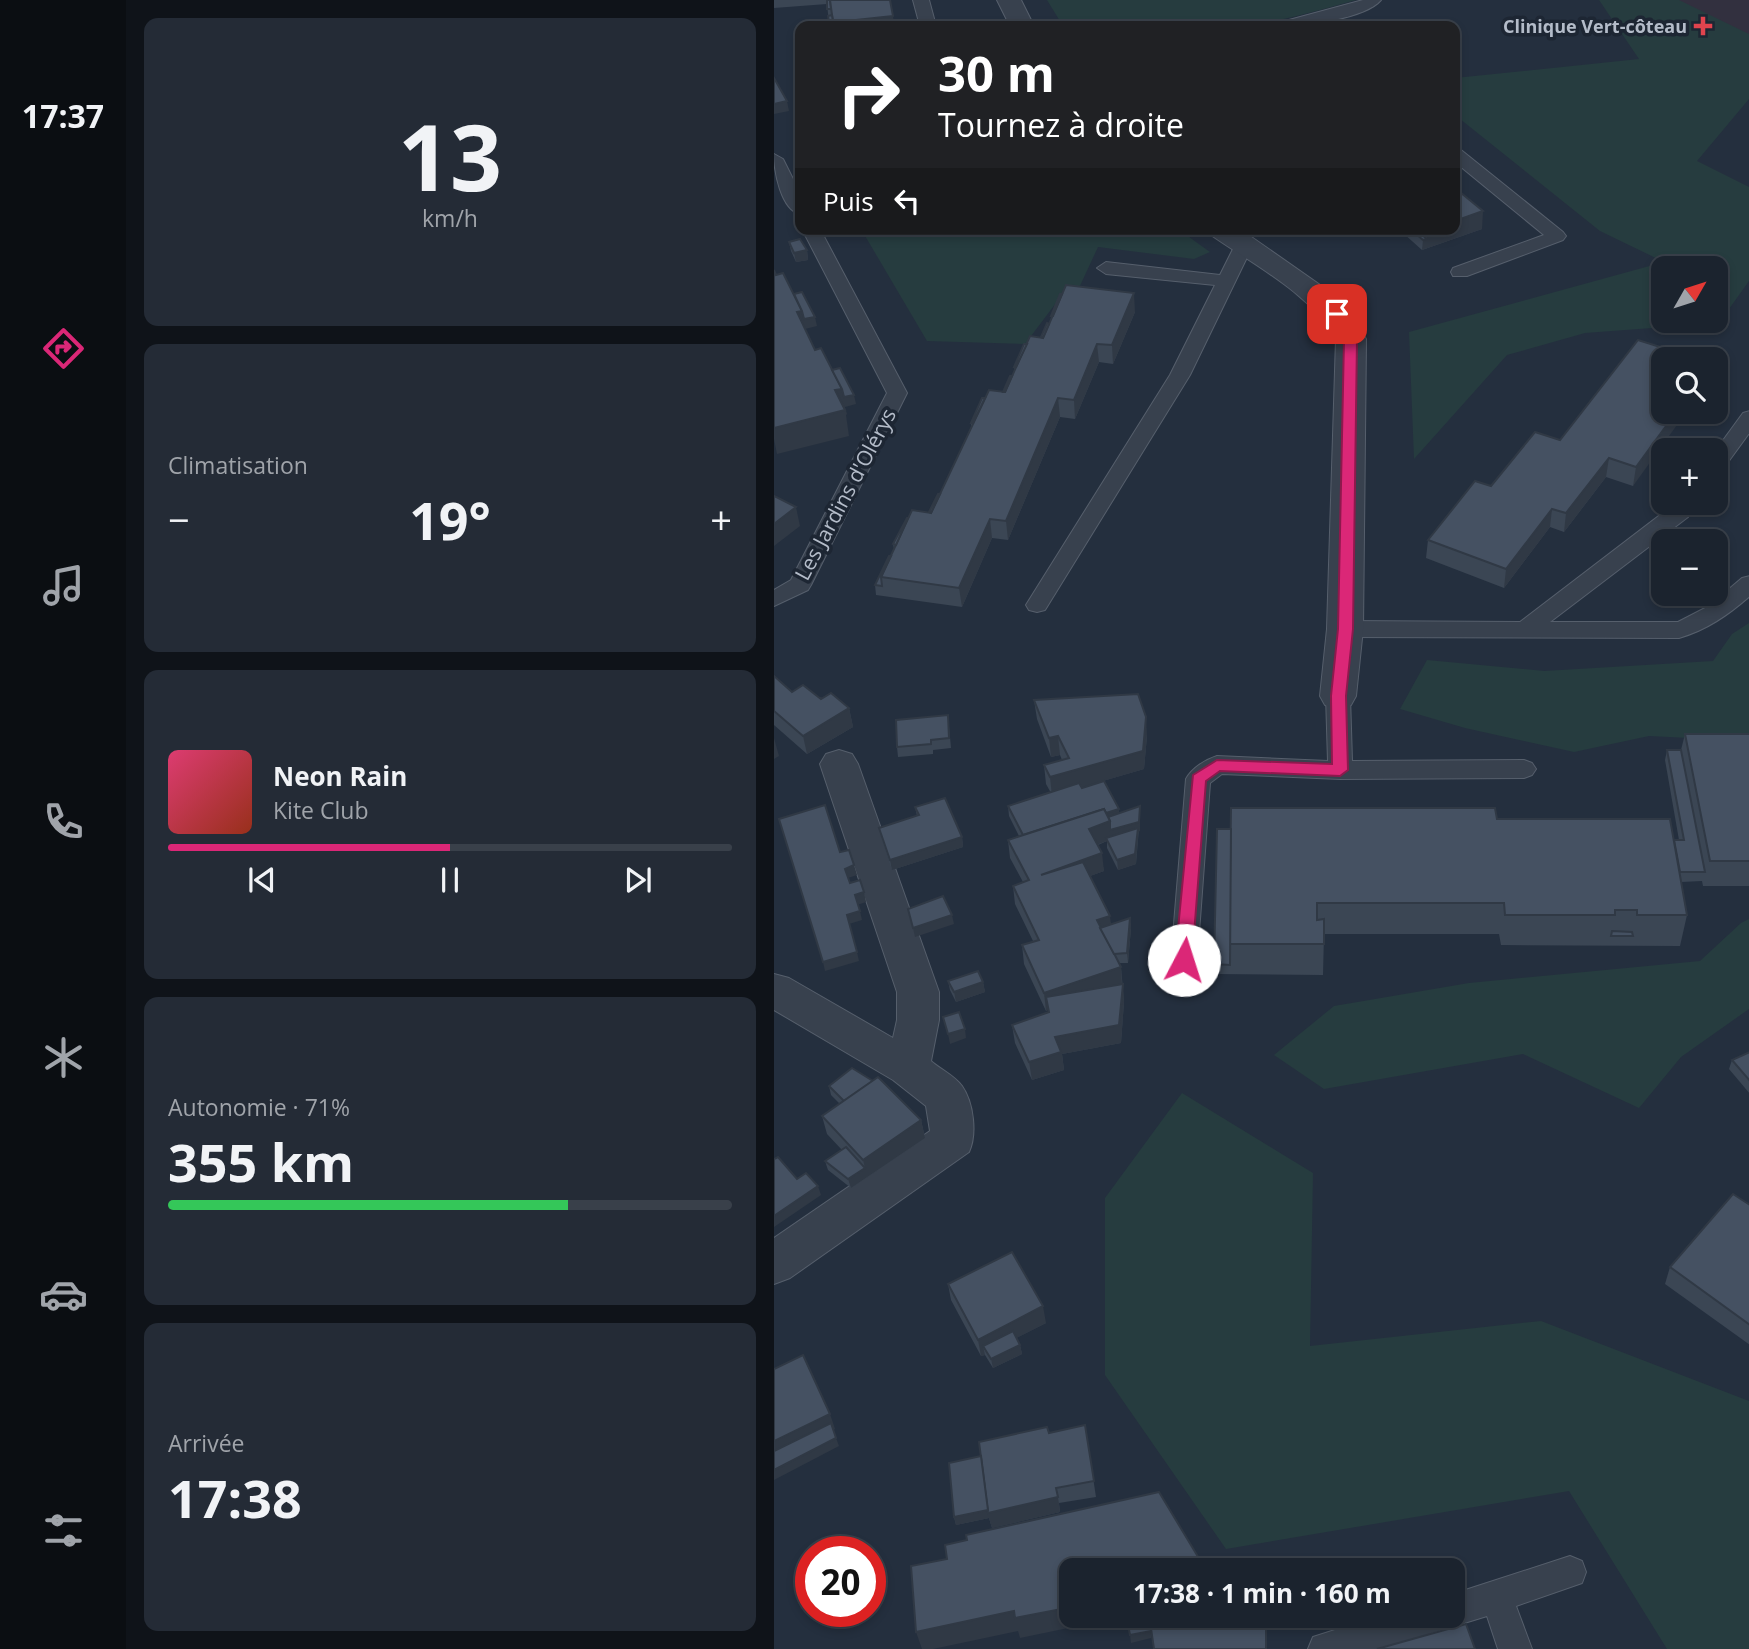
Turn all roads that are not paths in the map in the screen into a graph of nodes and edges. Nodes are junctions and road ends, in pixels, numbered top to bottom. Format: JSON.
{"nodes":[{"id":1,"x":921,"y":0,"type":"edge"},
{"id":2,"x":1009,"y":0,"type":"edge"},
{"id":3,"x":1373,"y":0,"type":"edge"},
{"id":4,"x":927,"y":21,"type":"edge"},
{"id":5,"x":1020,"y":21,"type":"edge"},
{"id":6,"x":1304,"y":21,"type":"edge"},
{"id":7,"x":1460,"y":158,"type":"edge"},
{"id":8,"x":774,"y":159,"type":"edge"},
{"id":9,"x":795,"y":199,"type":"edge"},
{"id":10,"x":814,"y":235,"type":"edge"},
{"id":11,"x":1233,"y":237,"type":"edge"},
{"id":12,"x":1106,"y":268,"type":"dead end"},
{"id":13,"x":1460,"y":272,"type":"dead end"},
{"id":14,"x":1226,"y":281,"type":"junction"},
{"id":15,"x":1749,"y":417,"type":"edge"},
{"id":16,"x":1728,"y":447,"type":"edge"},
{"id":17,"x":1677,"y":515,"type":"edge"},
{"id":18,"x":1749,"y":583,"type":"edge"},
{"id":19,"x":774,"y":599,"type":"edge"},
{"id":20,"x":1036,"y":605,"type":"dead end"},
{"id":21,"x":1345,"y":629,"type":"junction"},
{"id":22,"x":1524,"y":630,"type":"junction"},
{"id":23,"x":1338,"y":696,"type":"joint"},
{"id":24,"x":839,"y":764,"type":"dead end"},
{"id":25,"x":1524,"y":769,"type":"dead end"},
{"id":26,"x":1340,"y":770,"type":"junction"},
{"id":27,"x":1184,"y":960,"type":"dead end"},
{"id":28,"x":774,"y":990,"type":"edge"},
{"id":29,"x":908,"y":1068,"type":"junction"},
{"id":30,"x":774,"y":1264,"type":"edge"},
{"id":31,"x":1570,"y":1572,"type":"dead end"},
{"id":32,"x":1497,"y":1598,"type":"junction"},
{"id":33,"x":1465,"y":1607,"type":"edge"},
{"id":34,"x":1395,"y":1628,"type":"edge"},
{"id":35,"x":1325,"y":1649,"type":"edge"},
{"id":36,"x":1515,"y":1649,"type":"edge"}],
"edges":[{"from":1,"to":4,"type":"lane"},
{"from":2,"to":5,"type":"street"},
{"from":3,"to":6,"type":"lane"},
{"from":7,"to":13,"type":"lane"},
{"from":8,"to":9,"type":"lane"},
{"from":10,"to":19,"type":"lane","name":"Les Jardins d'Olérys"},
{"from":11,"to":14,"type":"lane"},
{"from":11,"to":21,"type":"street"},
{"from":12,"to":14,"type":"lane"},
{"from":14,"to":20,"type":"lane"},
{"from":15,"to":16,"type":"lane"},
{"from":17,"to":22,"type":"lane"},
{"from":18,"to":22,"type":"lane"},
{"from":21,"to":22,"type":"lane"},
{"from":21,"to":23,"type":"street"},
{"from":23,"to":26,"type":"lane"},
{"from":24,"to":29,"type":"street"},
{"from":25,"to":26,"type":"lane"},
{"from":26,"to":27,"type":"lane"},
{"from":28,"to":29,"type":"street"},
{"from":29,"to":30,"type":"street"},
{"from":31,"to":32,"type":"lane"},
{"from":32,"to":33,"type":"lane"},
{"from":32,"to":36,"type":"lane"},
{"from":34,"to":35,"type":"lane"}]}
